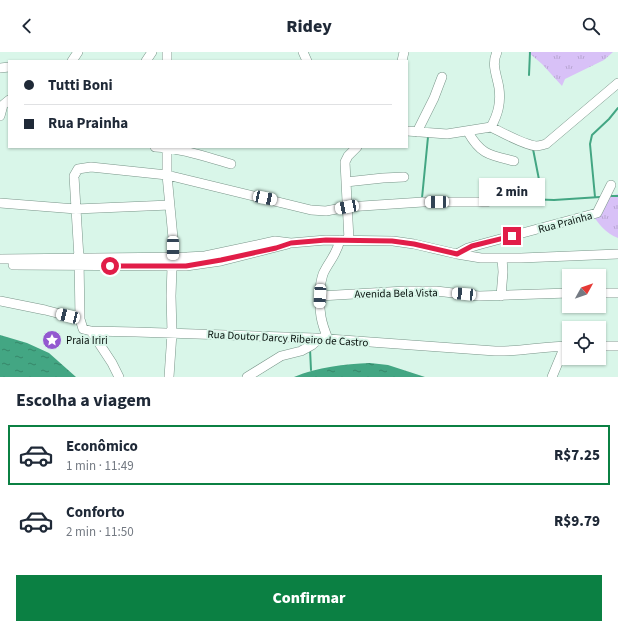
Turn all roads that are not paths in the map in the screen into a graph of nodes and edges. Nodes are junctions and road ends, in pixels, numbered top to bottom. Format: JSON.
{"nodes":[{"id":1,"x":497,"y":52,"type":"edge"},
{"id":2,"x":442,"y":76,"type":"dead end"},
{"id":3,"x":618,"y":83,"type":"edge"},
{"id":4,"x":6,"y":102,"type":"edge"},
{"id":5,"x":0,"y":116,"type":"edge"},
{"id":6,"x":491,"y":127,"type":"junction"},
{"id":7,"x":408,"y":131,"type":"edge"},
{"id":8,"x":417,"y":132,"type":"junction"},
{"id":9,"x":468,"y":132,"type":"junction"},
{"id":10,"x":167,"y":148,"type":"edge"},
{"id":11,"x":171,"y":148,"type":"edge"},
{"id":12,"x":346,"y":151,"type":"edge"},
{"id":13,"x":514,"y":161,"type":"dead end"},
{"id":14,"x":231,"y":164,"type":"dead end"},
{"id":15,"x":167,"y":175,"type":"junction"},
{"id":16,"x":404,"y":177,"type":"dead end"},
{"id":17,"x":346,"y":182,"type":"junction"},
{"id":18,"x":611,"y":185,"type":"dead end"},
{"id":19,"x":487,"y":202,"type":"dead end"},
{"id":20,"x":0,"y":203,"type":"edge"},
{"id":21,"x":170,"y":205,"type":"junction"},
{"id":22,"x":347,"y":207,"type":"junction"},
{"id":23,"x":76,"y":209,"type":"junction"},
{"id":24,"x":340,"y":240,"type":"junction"},
{"id":25,"x":349,"y":240,"type":"junction"},
{"id":26,"x":457,"y":254,"type":"junction"},
{"id":27,"x":618,"y":254,"type":"edge"},
{"id":28,"x":502,"y":258,"type":"junction"},
{"id":29,"x":0,"y":259,"type":"edge"},
{"id":30,"x":79,"y":262,"type":"junction"},
{"id":31,"x":173,"y":262,"type":"junction"},
{"id":32,"x":0,"y":265,"type":"edge"},
{"id":33,"x":562,"y":292,"type":"edge"},
{"id":34,"x":606,"y":293,"type":"edge"},
{"id":35,"x":618,"y":293,"type":"edge"},
{"id":36,"x":320,"y":296,"type":"junction"},
{"id":37,"x":501,"y":296,"type":"junction"},
{"id":38,"x":0,"y":302,"type":"edge"},
{"id":39,"x":80,"y":319,"type":"junction"},
{"id":40,"x":91,"y":331,"type":"junction"},
{"id":41,"x":172,"y":333,"type":"junction"},
{"id":42,"x":324,"y":339,"type":"junction"},
{"id":43,"x":562,"y":346,"type":"edge"},
{"id":44,"x":606,"y":346,"type":"edge"},
{"id":45,"x":618,"y":346,"type":"edge"},
{"id":46,"x":562,"y":356,"type":"edge"},
{"id":47,"x":118,"y":377,"type":"edge"},
{"id":48,"x":169,"y":377,"type":"edge"},
{"id":49,"x":247,"y":377,"type":"edge"},
{"id":50,"x":552,"y":377,"type":"edge"}],
"edges":[{"from":1,"to":6,"type":"street"},
{"from":2,"to":8,"type":"street"},
{"from":3,"to":6,"type":"street"},
{"from":4,"to":5,"type":"street"},
{"from":6,"to":9,"type":"street"},
{"from":7,"to":8,"type":"street"},
{"from":8,"to":9,"type":"street"},
{"from":9,"to":13,"type":"street"},
{"from":10,"to":15,"type":"street"},
{"from":11,"to":14,"type":"street"},
{"from":12,"to":17,"type":"street"},
{"from":15,"to":21,"type":"street"},
{"from":15,"to":22,"type":"street"},
{"from":15,"to":23,"type":"street"},
{"from":16,"to":17,"type":"street"},
{"from":17,"to":22,"type":"street"},
{"from":18,"to":26,"type":"street","name":"Rua Prainha"},
{"from":19,"to":22,"type":"street"},
{"from":20,"to":23,"type":"street"},
{"from":21,"to":23,"type":"street"},
{"from":21,"to":31,"type":"street"},
{"from":22,"to":25,"type":"street"},
{"from":23,"to":30,"type":"street"},
{"from":24,"to":25,"type":"street"},
{"from":24,"to":31,"type":"street"},
{"from":24,"to":36,"type":"street"},
{"from":25,"to":26,"type":"street"},
{"from":26,"to":28,"type":"street"},
{"from":27,"to":28,"type":"street"},
{"from":28,"to":37,"type":"street"},
{"from":29,"to":30,"type":"street"},
{"from":30,"to":31,"type":"street"},
{"from":30,"to":32,"type":"street"},
{"from":30,"to":39,"type":"street"},
{"from":31,"to":41,"type":"street"},
{"from":33,"to":37,"type":"street","name":"Avenida Bela Vista"},
{"from":34,"to":35,"type":"street"},
{"from":36,"to":37,"type":"street","name":"Avenida Bela Vista"},
{"from":36,"to":42,"type":"street"},
{"from":38,"to":39,"type":"street"},
{"from":39,"to":40,"type":"street"},
{"from":40,"to":41,"type":"street","name":"Rua Doutor Darcy Ribeiro de Castro"},
{"from":40,"to":47,"type":"street"},
{"from":41,"to":42,"type":"street","name":"Rua Doutor Darcy Ribeiro de Castro"},
{"from":41,"to":48,"type":"street"},
{"from":42,"to":43,"type":"street","name":"Rua Doutor Darcy Ribeiro de Castro"},
{"from":42,"to":49,"type":"street"},
{"from":44,"to":45,"type":"street"},
{"from":46,"to":50,"type":"street"}]}
